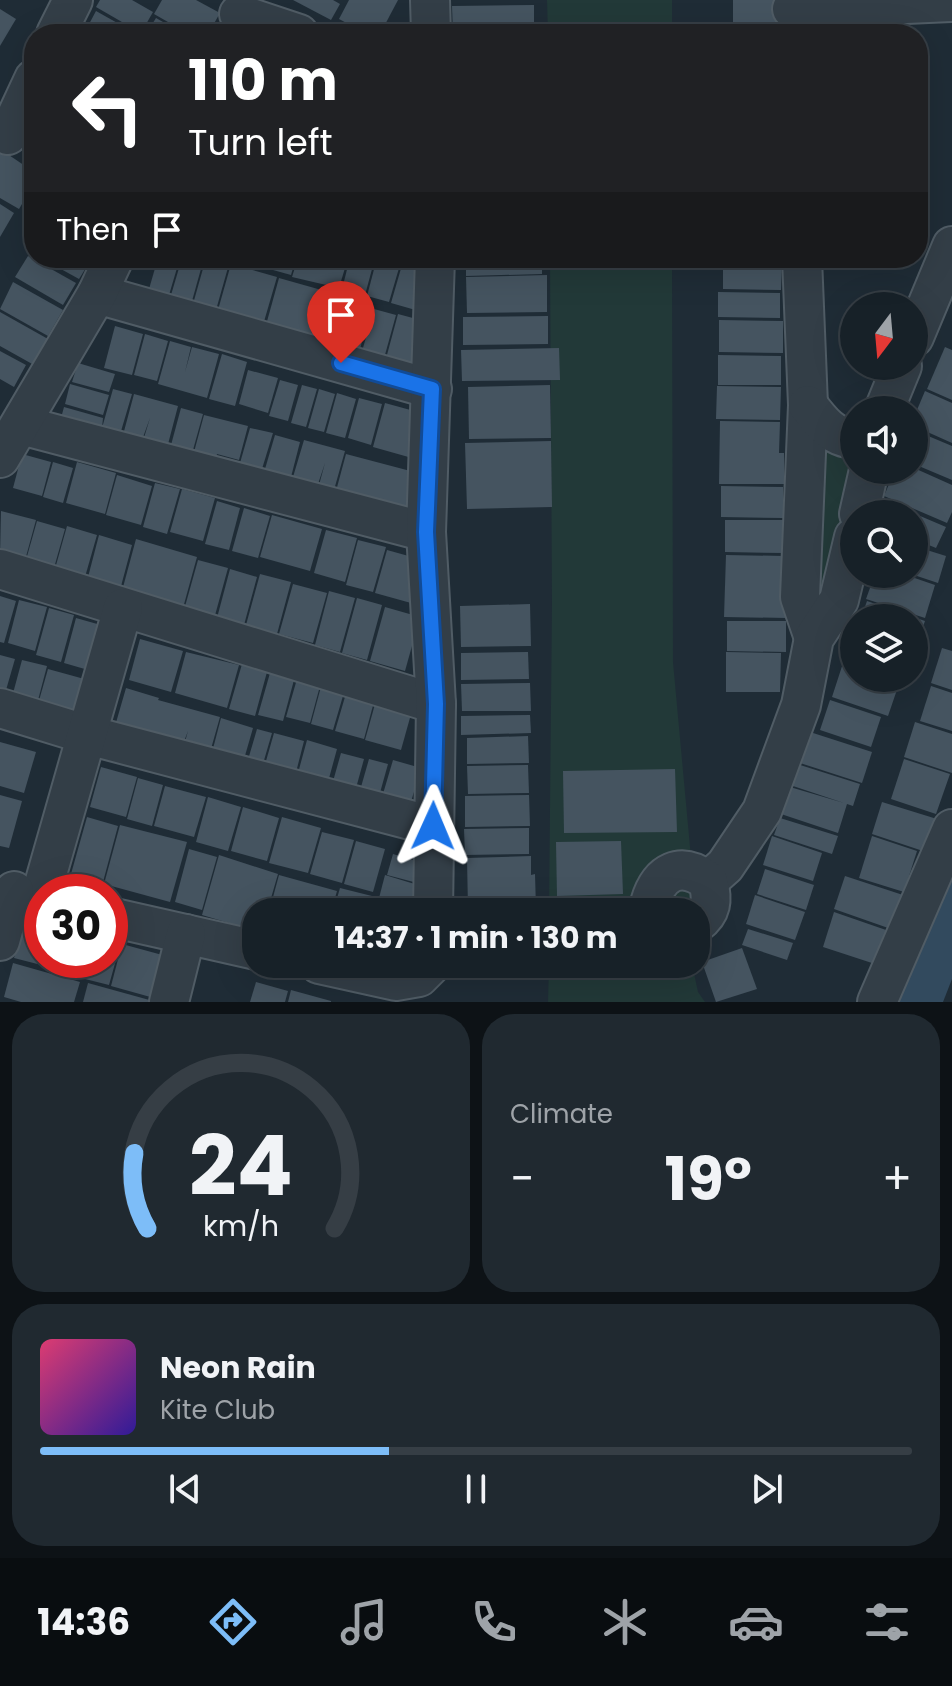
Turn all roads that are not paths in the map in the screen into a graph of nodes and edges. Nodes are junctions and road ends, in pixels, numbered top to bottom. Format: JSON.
{"nodes":[{"id":1,"x":430,"y":0,"type":"edge"},
{"id":2,"x":952,"y":2,"type":"edge"},
{"id":3,"x":792,"y":14,"type":"edge"},
{"id":4,"x":238,"y":16,"type":"edge"},
{"id":5,"x":265,"y":24,"type":"edge"},
{"id":6,"x":431,"y":24,"type":"edge"},
{"id":7,"x":24,"y":101,"type":"edge"},
{"id":8,"x":0,"y":130,"type":"edge"},
{"id":9,"x":952,"y":246,"type":"edge"},
{"id":10,"x":109,"y":268,"type":"edge"},
{"id":11,"x":435,"y":268,"type":"edge"},
{"id":12,"x":802,"y":268,"type":"edge"},
{"id":13,"x":97,"y":294,"type":"junction"},
{"id":14,"x":928,"y":303,"type":"edge"},
{"id":15,"x":432,"y":389,"type":"junction"},
{"id":16,"x":808,"y":405,"type":"junction"},
{"id":17,"x":21,"y":425,"type":"junction"},
{"id":18,"x":840,"y":435,"type":"edge"},
{"id":19,"x":0,"y":458,"type":"edge"},
{"id":20,"x":426,"y":532,"type":"junction"},
{"id":21,"x":0,"y":569,"type":"edge"},
{"id":22,"x":842,"y":588,"type":"edge"},
{"id":23,"x":123,"y":608,"type":"junction"},
{"id":24,"x":814,"y":638,"type":"junction"},
{"id":25,"x":436,"y":704,"type":"junction"},
{"id":26,"x":0,"y":708,"type":"edge"},
{"id":27,"x":88,"y":735,"type":"junction"},
{"id":28,"x":433,"y":826,"type":"junction"},
{"id":29,"x":952,"y":829,"type":"edge"},
{"id":30,"x":33,"y":874,"type":"edge"},
{"id":31,"x":708,"y":881,"type":"junction"},
{"id":32,"x":24,"y":896,"type":"edge"},
{"id":33,"x":433,"y":898,"type":"edge"},
{"id":34,"x":651,"y":898,"type":"edge"},
{"id":35,"x":710,"y":908,"type":"edge"},
{"id":36,"x":128,"y":921,"type":"edge"},
{"id":37,"x":186,"y":934,"type":"junction"},
{"id":38,"x":0,"y":941,"type":"edge"},
{"id":39,"x":242,"y":947,"type":"edge"},
{"id":40,"x":382,"y":978,"type":"edge"},
{"id":41,"x":413,"y":978,"type":"edge"},
{"id":42,"x":169,"y":1002,"type":"edge"},
{"id":43,"x":877,"y":1002,"type":"edge"}],
"edges":[{"from":1,"to":6,"type":"street"},
{"from":2,"to":3,"type":"street"},
{"from":4,"to":5,"type":"street"},
{"from":7,"to":8,"type":"street"},
{"from":9,"to":14,"type":"street"},
{"from":10,"to":13,"type":"street"},
{"from":11,"to":15,"type":"street"},
{"from":12,"to":16,"type":"street"},
{"from":13,"to":15,"type":"street"},
{"from":13,"to":17,"type":"street"},
{"from":15,"to":20,"type":"street"},
{"from":16,"to":18,"type":"street"},
{"from":16,"to":24,"type":"street"},
{"from":17,"to":19,"type":"street"},
{"from":17,"to":20,"type":"street"},
{"from":20,"to":25,"type":"street"},
{"from":21,"to":23,"type":"street"},
{"from":22,"to":24,"type":"street"},
{"from":23,"to":25,"type":"street"},
{"from":23,"to":27,"type":"street"},
{"from":24,"to":31,"type":"street"},
{"from":25,"to":28,"type":"street"},
{"from":26,"to":27,"type":"street"},
{"from":27,"to":28,"type":"street"},
{"from":27,"to":30,"type":"street"},
{"from":28,"to":33,"type":"street"},
{"from":29,"to":43,"type":"street"},
{"from":31,"to":34,"type":"street"},
{"from":31,"to":35,"type":"street"},
{"from":32,"to":38,"type":"street"},
{"from":36,"to":37,"type":"street"},
{"from":37,"to":39,"type":"street"},
{"from":37,"to":42,"type":"street"},
{"from":40,"to":41,"type":"street"}]}
